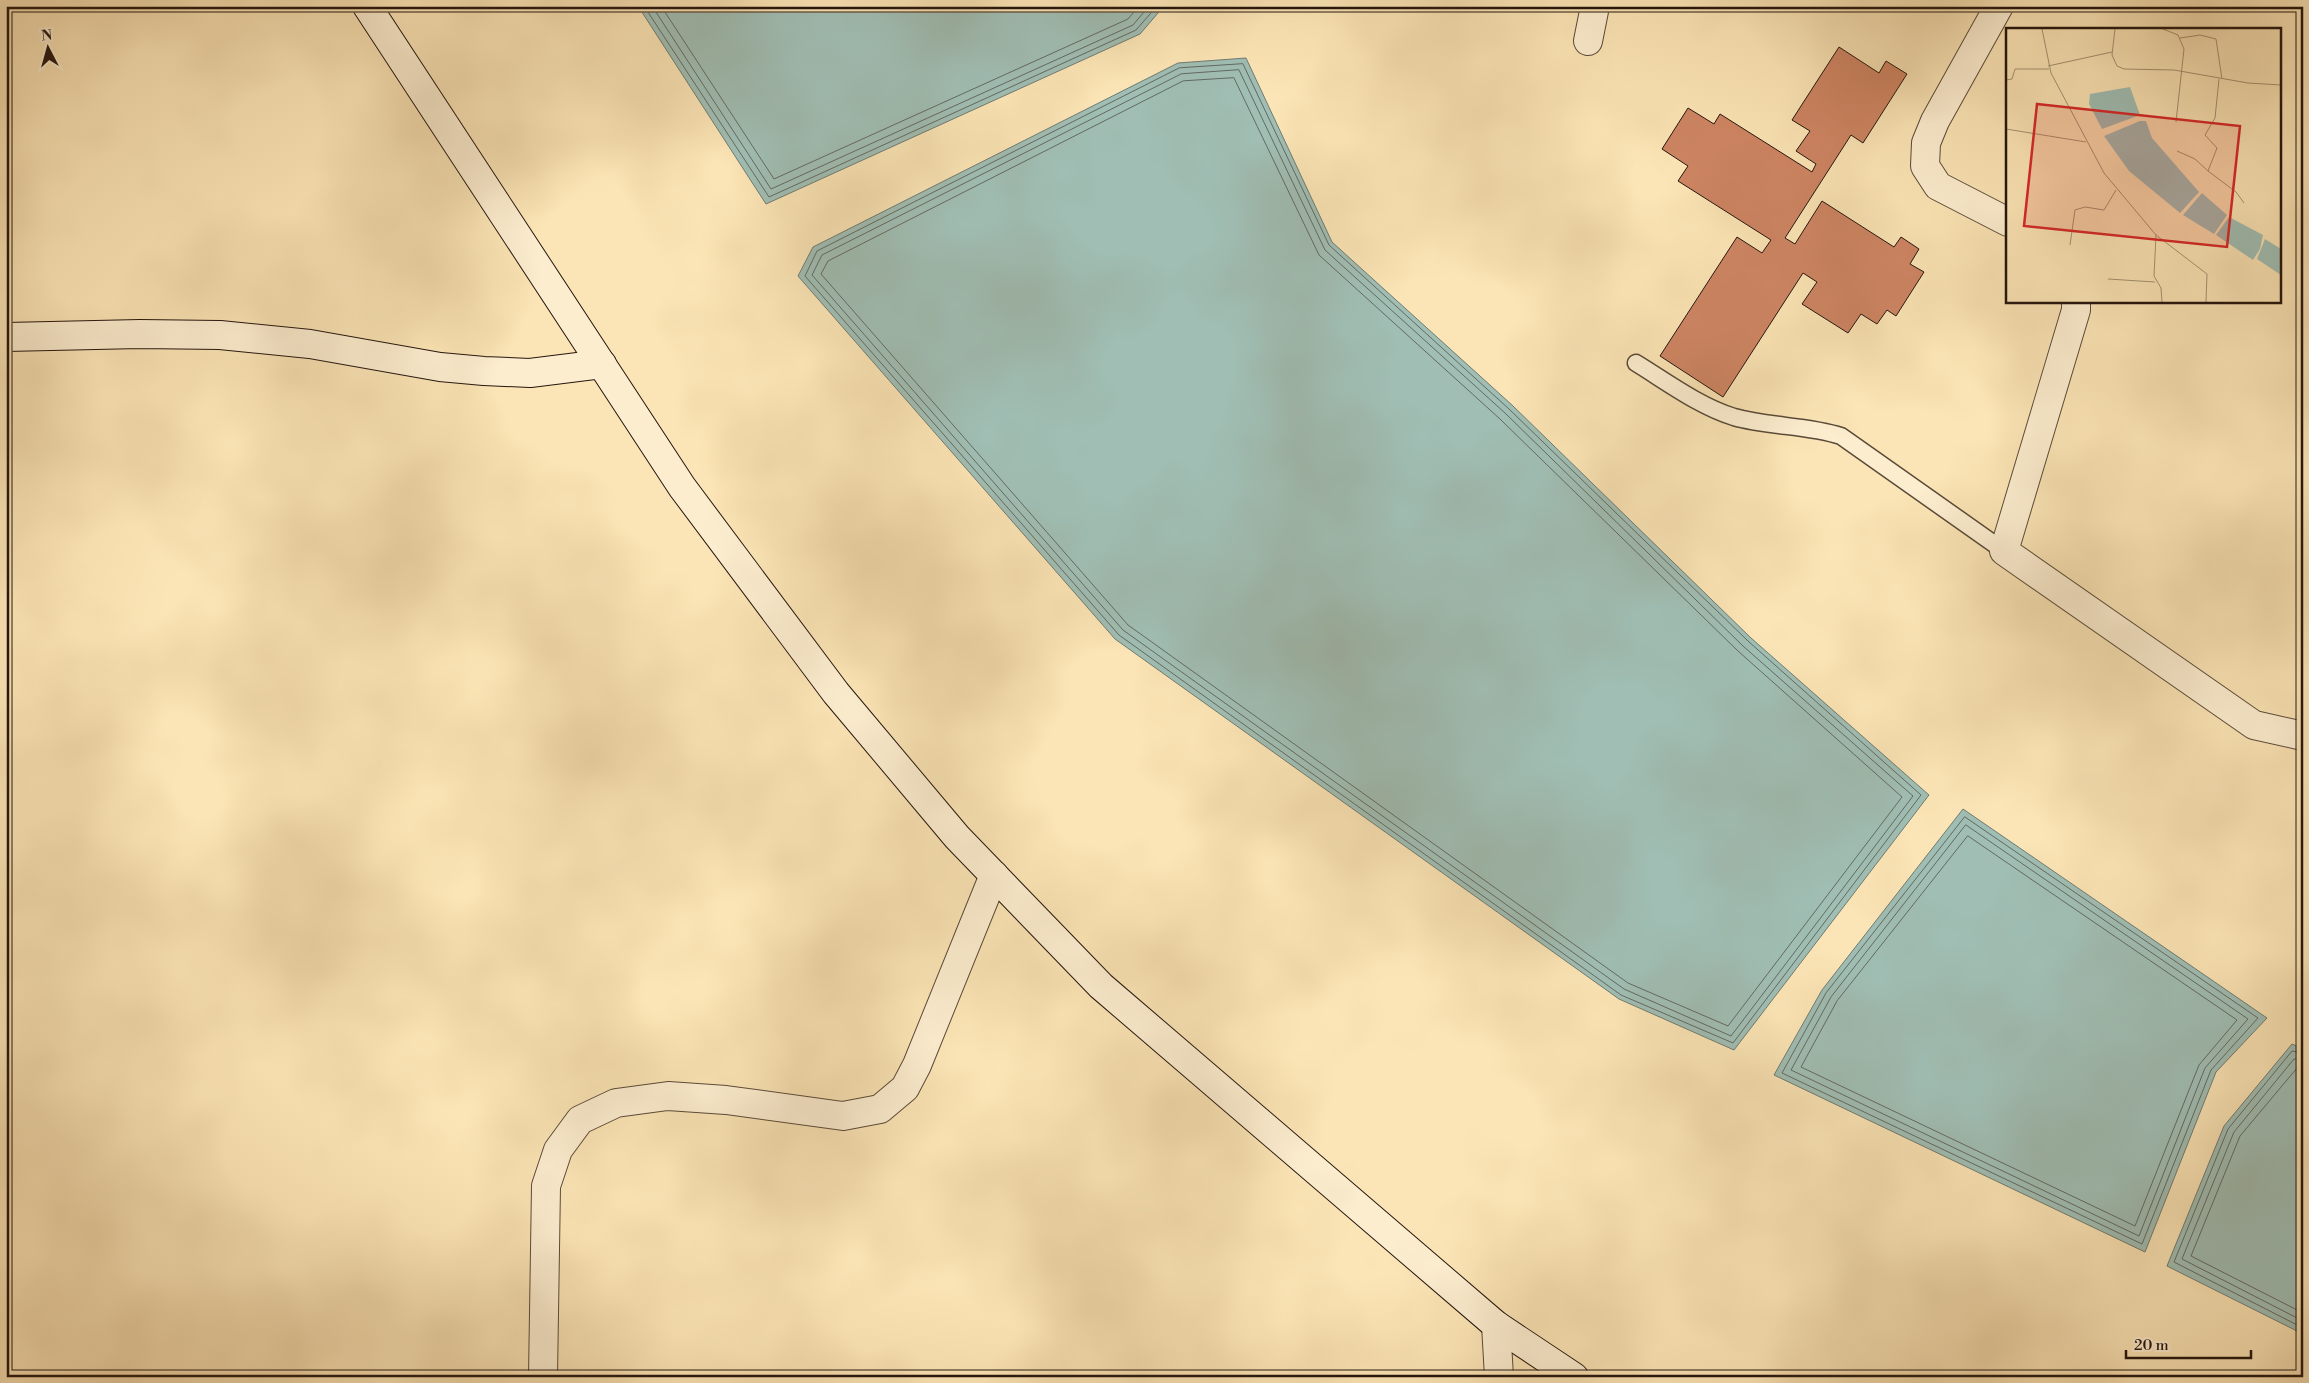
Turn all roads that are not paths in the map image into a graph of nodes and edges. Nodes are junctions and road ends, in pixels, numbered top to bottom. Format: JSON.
{"nodes":[{"id":1,"x":367,"y":6,"type":"edge"},
{"id":2,"x":1595,"y":6,"type":"edge"},
{"id":3,"x":1998,"y":6,"type":"edge"},
{"id":4,"x":1588,"y":41,"type":"dead end"},
{"id":5,"x":2006,"y":221,"type":"edge"},
{"id":6,"x":2076,"y":302,"type":"edge"},
{"id":7,"x":6,"y":337,"type":"edge"},
{"id":8,"x":1636,"y":363,"type":"dead end"},
{"id":9,"x":602,"y":364,"type":"junction"},
{"id":10,"x":2004,"y":551,"type":"junction"},
{"id":11,"x":2303,"y":736,"type":"edge"},
{"id":12,"x":994,"y":875,"type":"junction"},
{"id":13,"x":1496,"y":1325,"type":"junction"},
{"id":14,"x":543,"y":1377,"type":"edge"},
{"id":15,"x":1499,"y":1377,"type":"edge"},
{"id":16,"x":1574,"y":1377,"type":"edge"}],
"edges":[{"from":1,"to":9,"type":"street"},
{"from":2,"to":4,"type":"street"},
{"from":3,"to":5,"type":"street"},
{"from":6,"to":10,"type":"street"},
{"from":7,"to":9,"type":"street"},
{"from":8,"to":10,"type":"lane"},
{"from":9,"to":12,"type":"street"},
{"from":10,"to":11,"type":"street"},
{"from":12,"to":13,"type":"street"},
{"from":12,"to":14,"type":"street"},
{"from":13,"to":15,"type":"street"},
{"from":13,"to":16,"type":"street"}]}
